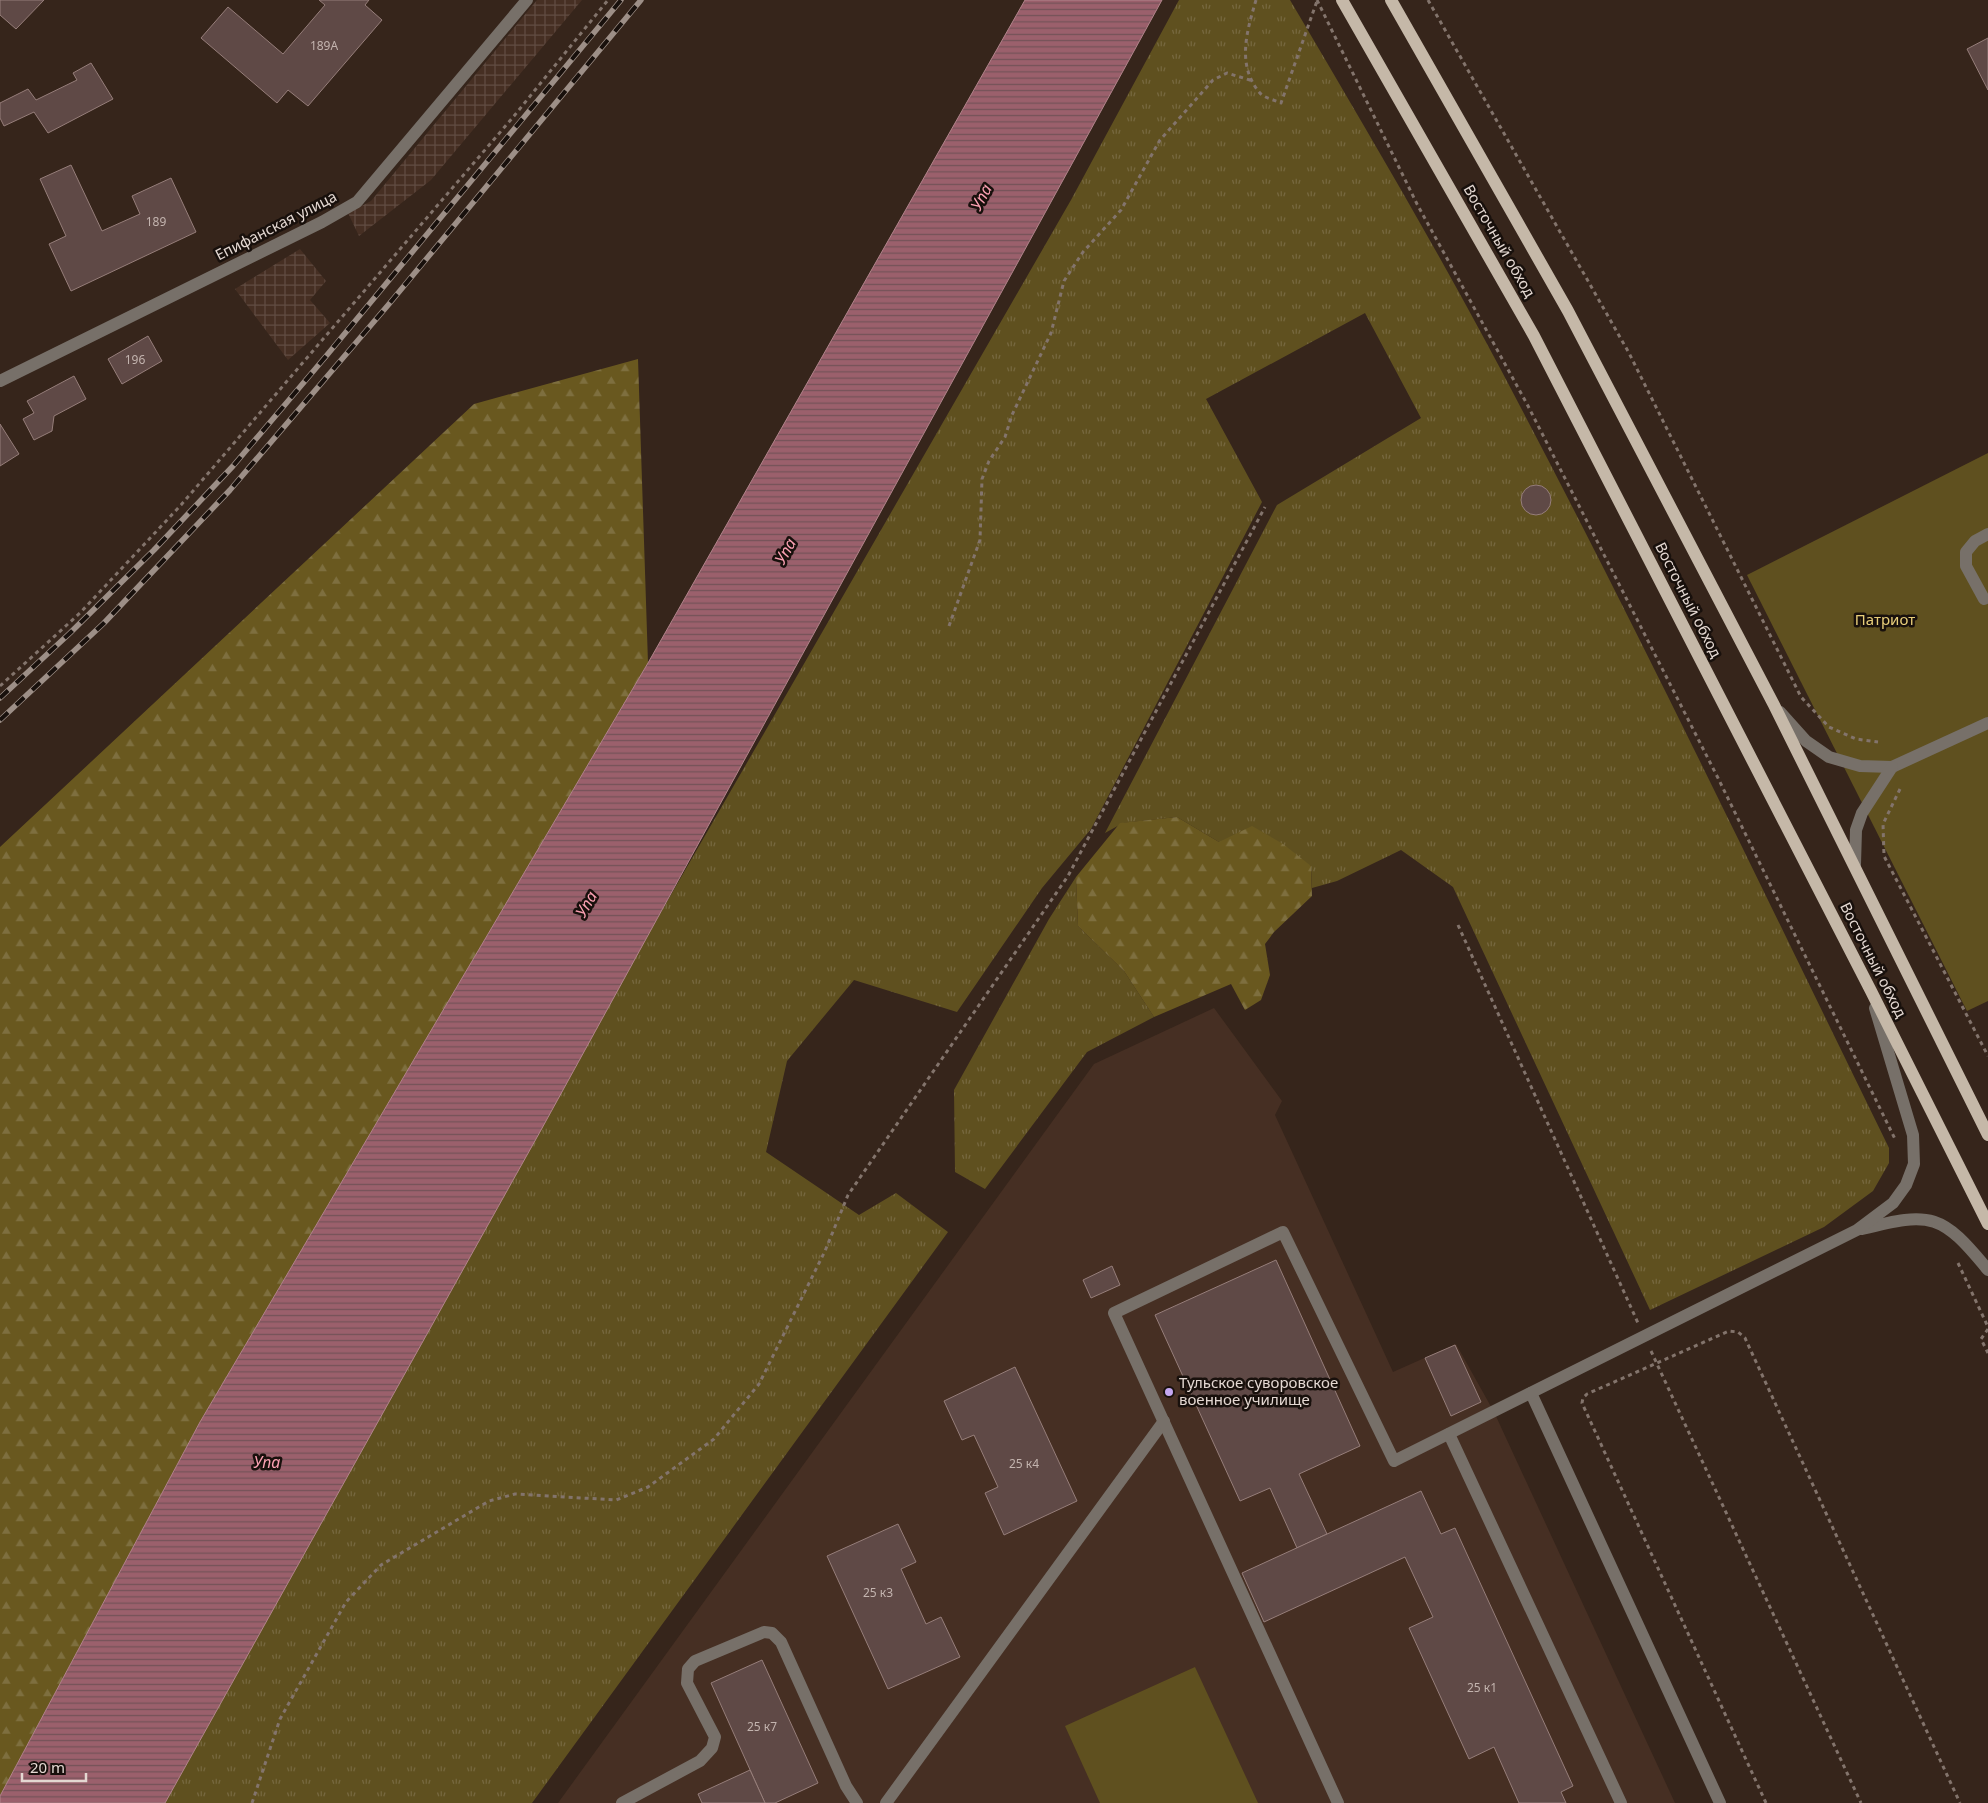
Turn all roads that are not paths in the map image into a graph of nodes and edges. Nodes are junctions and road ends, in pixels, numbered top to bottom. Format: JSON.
{"nodes":[{"id":1,"x":527,"y":0,"type":"edge"},
{"id":2,"x":1342,"y":0,"type":"edge"},
{"id":3,"x":1391,"y":0,"type":"edge"},
{"id":4,"x":0,"y":381,"type":"edge"},
{"id":5,"x":1988,"y":534,"type":"edge"},
{"id":6,"x":1987,"y":601,"type":"edge"},
{"id":7,"x":1774,"y":705,"type":"junction"},
{"id":8,"x":1988,"y":723,"type":"edge"},
{"id":9,"x":1892,"y":767,"type":"junction"},
{"id":10,"x":1855,"y":864,"type":"junction"},
{"id":11,"x":1870,"y":991,"type":"junction"},
{"id":12,"x":1988,"y":1135,"type":"edge"},
{"id":13,"x":1988,"y":1224,"type":"edge"},
{"id":14,"x":1858,"y":1230,"type":"junction"},
{"id":15,"x":1988,"y":1270,"type":"edge"},
{"id":16,"x":1531,"y":1393,"type":"junction"},
{"id":17,"x":1164,"y":1422,"type":"junction"},
{"id":18,"x":1449,"y":1434,"type":"junction"},
{"id":19,"x":622,"y":1803,"type":"edge"},
{"id":20,"x":857,"y":1803,"type":"edge"},
{"id":21,"x":886,"y":1803,"type":"edge"},
{"id":22,"x":1338,"y":1803,"type":"edge"},
{"id":23,"x":1621,"y":1803,"type":"edge"},
{"id":24,"x":1720,"y":1803,"type":"edge"}],
"edges":[{"from":1,"to":4,"type":"street","name":"Епифанская улица"},
{"from":2,"to":11,"type":"main road","name":"Восточный обход"},
{"from":3,"to":7,"type":"main road","name":"Восточный обход"},
{"from":5,"to":6,"type":"street"},
{"from":7,"to":9,"type":"street","name":"Восточный обход"},
{"from":7,"to":10,"type":"main road","name":"Восточный обход"},
{"from":8,"to":9,"type":"street","name":"Восточный обход"},
{"from":9,"to":10,"type":"street","name":"Восточный обход"},
{"from":10,"to":12,"type":"main road","name":"Восточный обход"},
{"from":11,"to":13,"type":"main road","name":"Восточный обход"},
{"from":11,"to":14,"type":"street"},
{"from":14,"to":15,"type":"street"},
{"from":14,"to":16,"type":"street"},
{"from":16,"to":18,"type":"street"},
{"from":16,"to":24,"type":"street"},
{"from":17,"to":18,"type":"street"},
{"from":17,"to":21,"type":"street"},
{"from":17,"to":22,"type":"street"},
{"from":18,"to":23,"type":"street"},
{"from":19,"to":20,"type":"street"}]}
